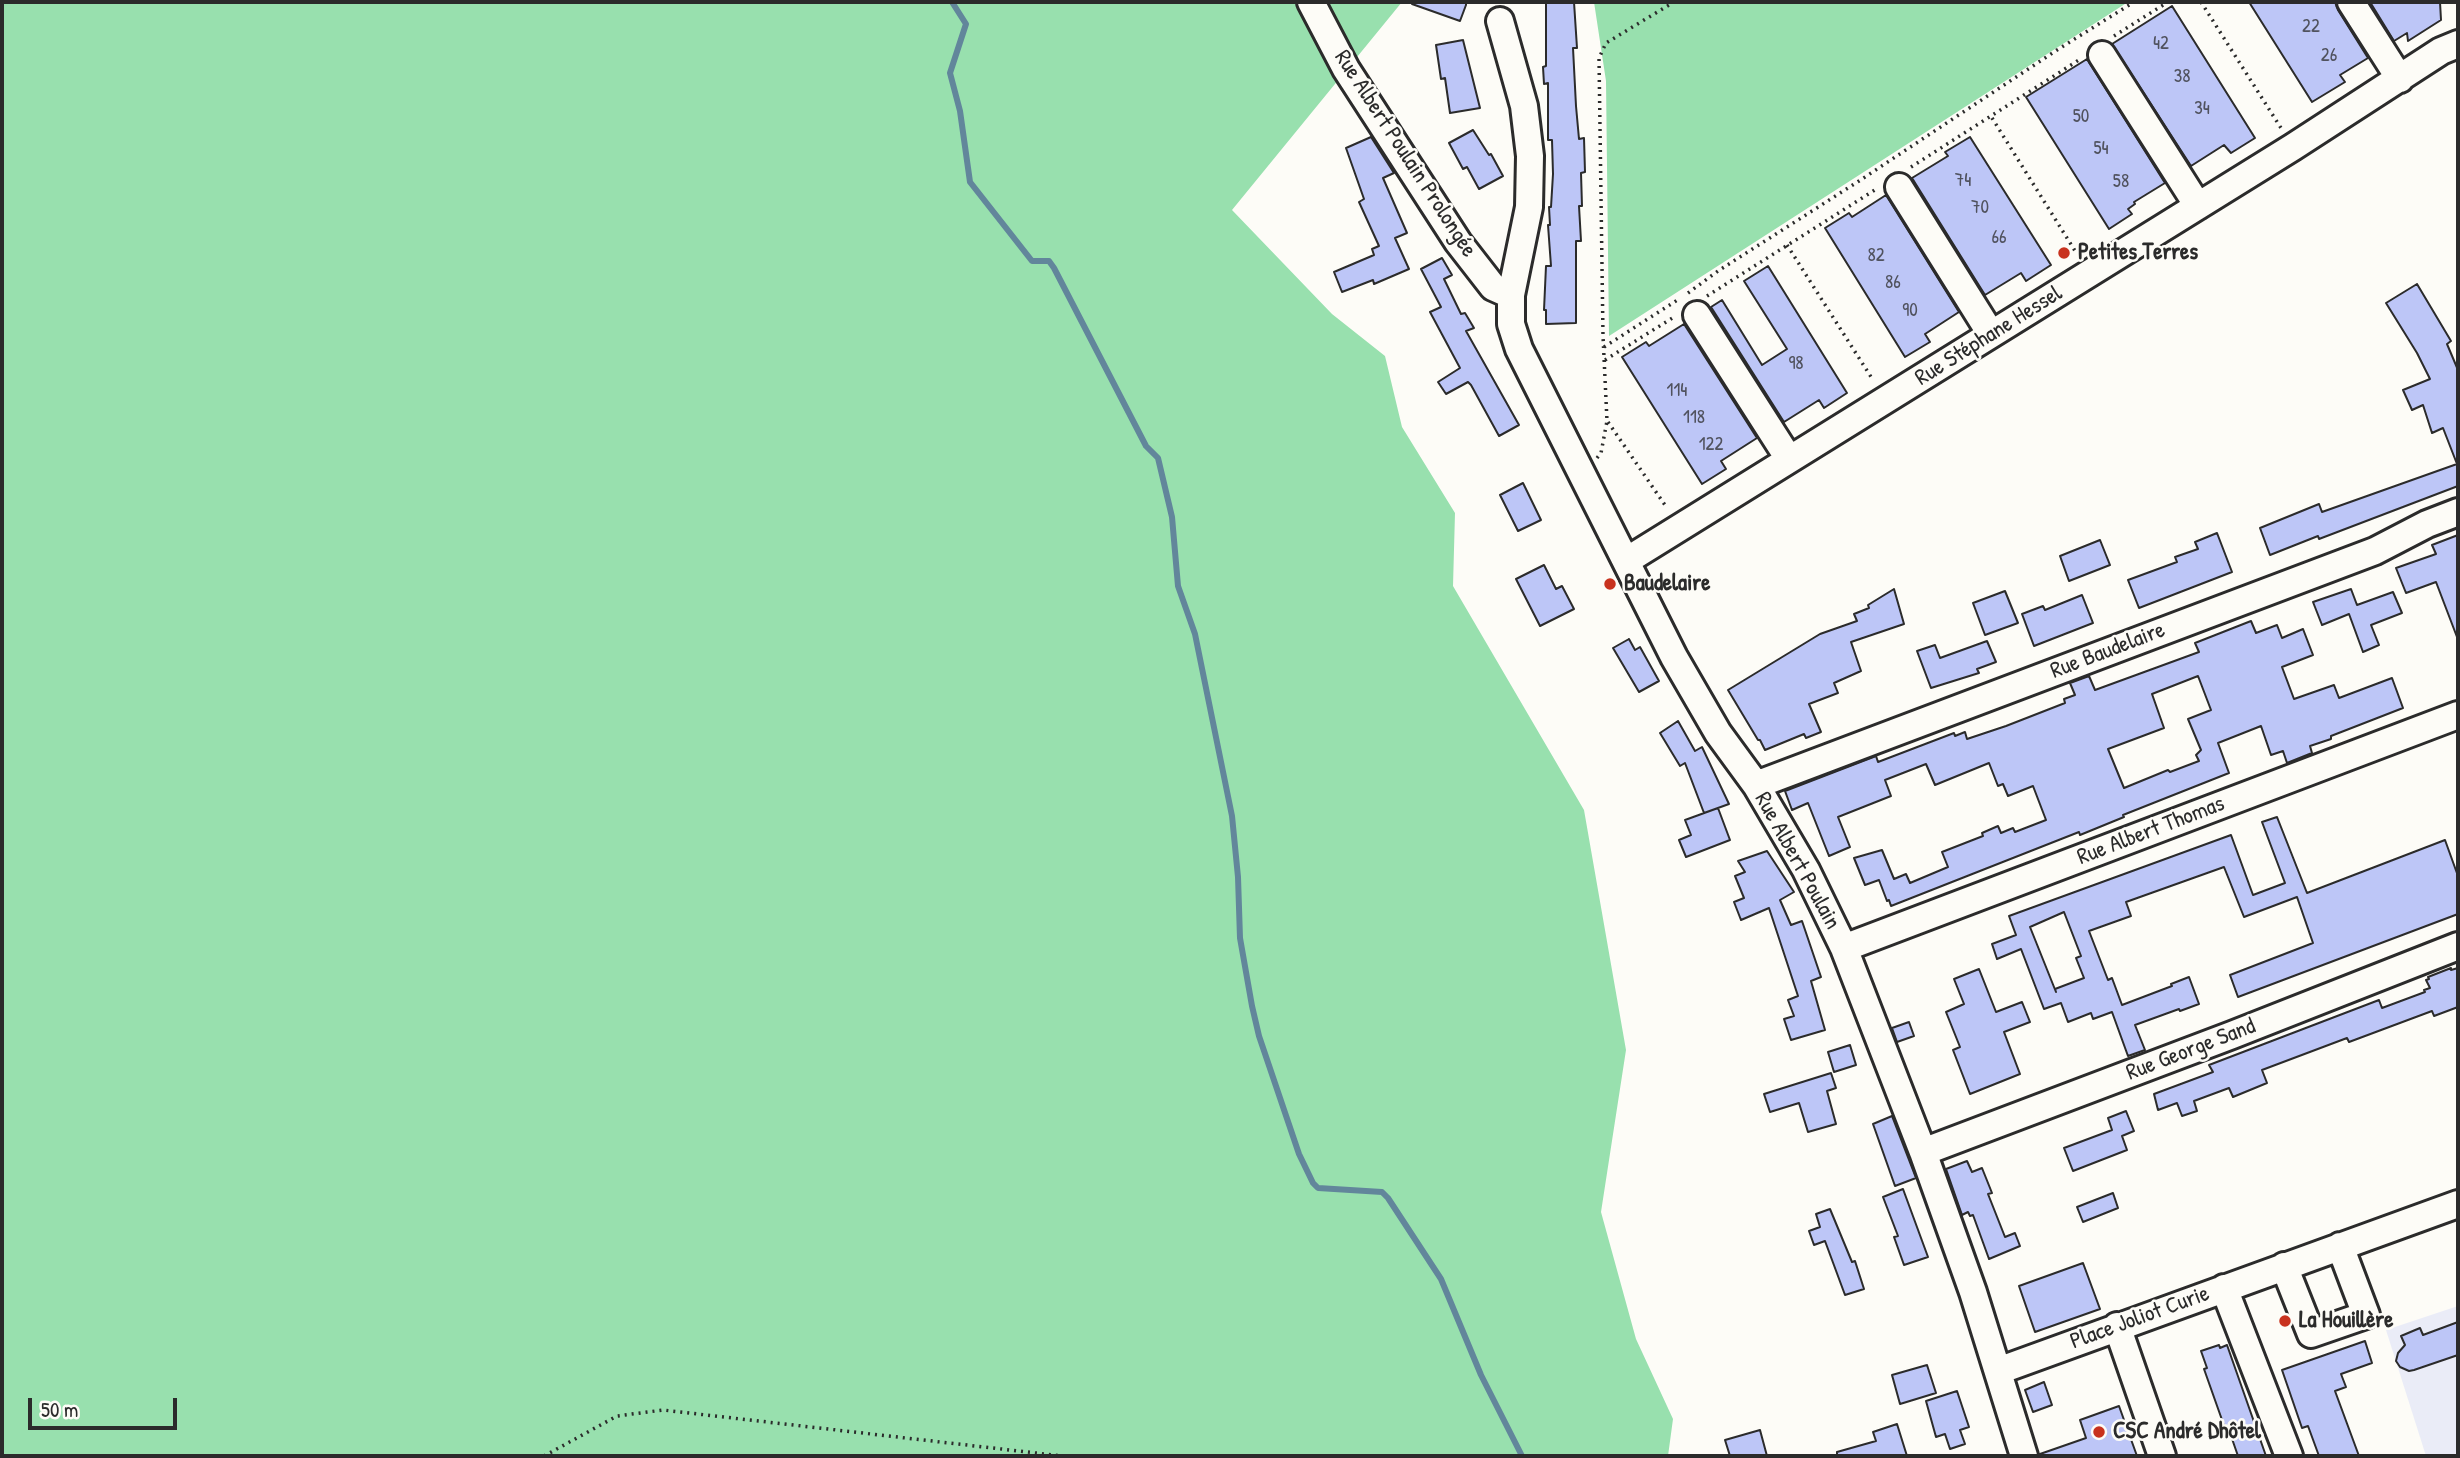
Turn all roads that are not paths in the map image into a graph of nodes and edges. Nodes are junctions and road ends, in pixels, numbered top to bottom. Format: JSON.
{"nodes":[{"id":1,"x":1311,"y":2,"type":"edge"},
{"id":2,"x":2351,"y":2,"type":"edge"},
{"id":3,"x":1500,"y":21,"type":"dead end"},
{"id":4,"x":2458,"y":44,"type":"edge"},
{"id":5,"x":2102,"y":55,"type":"dead end"},
{"id":6,"x":2400,"y":79,"type":"junction"},
{"id":7,"x":1899,"y":187,"type":"dead end"},
{"id":8,"x":2199,"y":206,"type":"junction"},
{"id":9,"x":1511,"y":295,"type":"junction"},
{"id":10,"x":1697,"y":315,"type":"dead end"},
{"id":11,"x":1991,"y":334,"type":"junction"},
{"id":12,"x":1789,"y":459,"type":"junction"},
{"id":13,"x":2458,"y":512,"type":"edge"},
{"id":14,"x":1626,"y":561,"type":"junction"},
{"id":15,"x":2458,"y":715,"type":"edge"},
{"id":16,"x":1756,"y":785,"type":"junction"},
{"id":17,"x":2458,"y":946,"type":"edge"},
{"id":18,"x":1844,"y":948,"type":"junction"},
{"id":19,"x":1923,"y":1152,"type":"junction"},
{"id":20,"x":2458,"y":1204,"type":"edge"},
{"id":21,"x":2340,"y":1246,"type":"junction"},
{"id":22,"x":2284,"y":1266,"type":"junction"},
{"id":23,"x":2224,"y":1288,"type":"junction"},
{"id":24,"x":2117,"y":1326,"type":"junction"},
{"id":25,"x":1997,"y":1371,"type":"junction"},
{"id":26,"x":2024,"y":1456,"type":"edge"},
{"id":27,"x":2162,"y":1456,"type":"edge"},
{"id":28,"x":2289,"y":1456,"type":"edge"}],
"edges":[{"from":1,"to":9,"type":"street","name":"Rue Albert Poulain Prolongée"},
{"from":2,"to":6,"type":"street"},
{"from":3,"to":9,"type":"street","name":"Rue Albert Poulain"},
{"from":4,"to":6,"type":"street","name":"Rue Stéphane Hessel"},
{"from":5,"to":8,"type":"street"},
{"from":6,"to":8,"type":"street","name":"Rue Stéphane Hessel"},
{"from":7,"to":11,"type":"street"},
{"from":8,"to":11,"type":"street","name":"Rue Stéphane Hessel"},
{"from":9,"to":14,"type":"street","name":"Rue Albert Poulain"},
{"from":10,"to":12,"type":"street"},
{"from":11,"to":12,"type":"street","name":"Rue Stéphane Hessel"},
{"from":12,"to":14,"type":"street","name":"Rue Stéphane Hessel"},
{"from":13,"to":16,"type":"street","name":"Rue Baudelaire"},
{"from":14,"to":16,"type":"street","name":"Rue Albert Poulain"},
{"from":15,"to":18,"type":"street","name":"Rue Albert Thomas"},
{"from":16,"to":18,"type":"street","name":"Rue Albert Poulain"},
{"from":17,"to":19,"type":"street","name":"Rue George Sand"},
{"from":18,"to":19,"type":"street","name":"Rue Albert Poulain"},
{"from":19,"to":25,"type":"street","name":"Rue Albert Poulain"},
{"from":20,"to":21,"type":"street","name":"Place Joliot Curie"},
{"from":21,"to":22,"type":"street","name":"Place Joliot Curie"},
{"from":21,"to":22,"type":"street"},
{"from":22,"to":23,"type":"street","name":"Place Joliot Curie"},
{"from":23,"to":24,"type":"street","name":"Place Joliot Curie"},
{"from":23,"to":28,"type":"street"},
{"from":24,"to":25,"type":"street","name":"Place Joliot Curie"},
{"from":24,"to":27,"type":"street"},
{"from":25,"to":26,"type":"street","name":"Rue Albert Poulain"}]}
